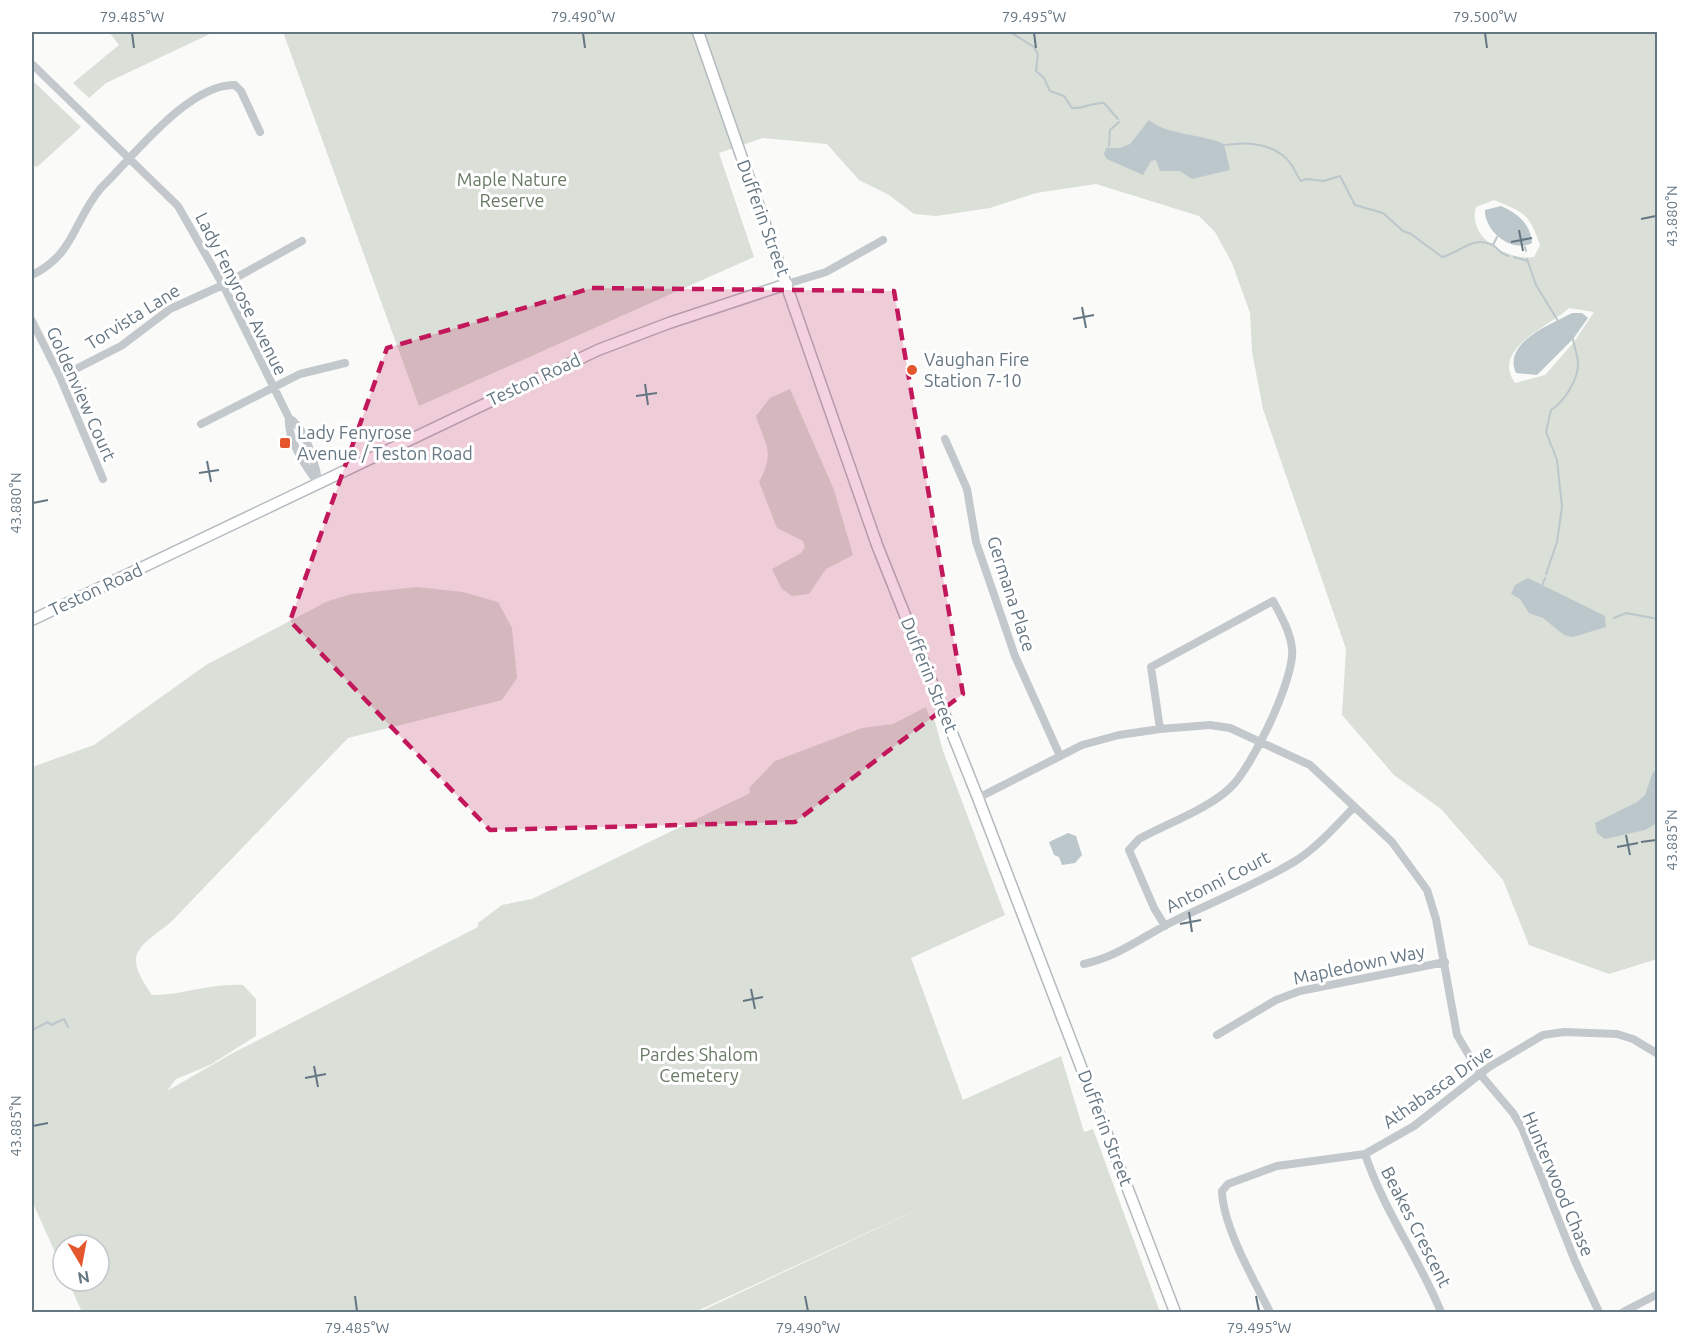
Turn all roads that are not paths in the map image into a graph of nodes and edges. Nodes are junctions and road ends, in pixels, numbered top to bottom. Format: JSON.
{"nodes":[{"id":1,"x":698,"y":32,"type":"edge"},
{"id":2,"x":32,"y":64,"type":"edge"},
{"id":3,"x":260,"y":132,"type":"dead end"},
{"id":4,"x":131,"y":159,"type":"junction"},
{"id":5,"x":884,"y":240,"type":"dead end"},
{"id":6,"x":302,"y":241,"type":"dead end"},
{"id":7,"x":32,"y":275,"type":"edge"},
{"id":8,"x":786,"y":284,"type":"junction"},
{"id":9,"x":223,"y":285,"type":"junction"},
{"id":10,"x":32,"y":321,"type":"edge"},
{"id":11,"x":345,"y":363,"type":"dead end"},
{"id":12,"x":60,"y":377,"type":"junction"},
{"id":13,"x":274,"y":389,"type":"junction"},
{"id":14,"x":201,"y":424,"type":"dead end"},
{"id":15,"x":945,"y":439,"type":"dead end"},
{"id":16,"x":103,"y":479,"type":"dead end"},
{"id":17,"x":319,"y":484,"type":"junction"},
{"id":18,"x":32,"y":620,"type":"edge"},
{"id":19,"x":1160,"y":729,"type":"junction"},
{"id":20,"x":1260,"y":742,"type":"junction"},
{"id":21,"x":1060,"y":756,"type":"junction"},
{"id":22,"x":978,"y":798,"type":"junction"},
{"id":23,"x":1354,"y":807,"type":"junction"},
{"id":24,"x":1165,"y":926,"type":"junction"},
{"id":25,"x":1445,"y":962,"type":"junction"},
{"id":26,"x":1084,"y":964,"type":"dead end"},
{"id":27,"x":1217,"y":1035,"type":"dead end"},
{"id":28,"x":1658,"y":1054,"type":"edge"},
{"id":29,"x":1480,"y":1074,"type":"junction"},
{"id":30,"x":1365,"y":1154,"type":"junction"},
{"id":31,"x":1658,"y":1294,"type":"edge"},
{"id":32,"x":1175,"y":1312,"type":"edge"},
{"id":33,"x":1270,"y":1312,"type":"edge"},
{"id":34,"x":1441,"y":1312,"type":"edge"},
{"id":35,"x":1599,"y":1312,"type":"edge"},
{"id":36,"x":1623,"y":1312,"type":"edge"}],
"edges":[{"from":1,"to":8,"type":"main road","name":"Dufferin Street"},
{"from":2,"to":4,"type":"street","name":"Lady Fenyrose Avenue"},
{"from":3,"to":4,"type":"street"},
{"from":4,"to":7,"type":"street"},
{"from":4,"to":9,"type":"street","name":"Lady Fenyrose Avenue"},
{"from":5,"to":8,"type":"street","name":"Teston Road"},
{"from":6,"to":9,"type":"street","name":"Torvista Lane"},
{"from":8,"to":17,"type":"main road","name":"Teston Road"},
{"from":8,"to":22,"type":"main road","name":"Dufferin Street"},
{"from":9,"to":12,"type":"street","name":"Torvista Lane"},
{"from":9,"to":13,"type":"street","name":"Lady Fenyrose Avenue"},
{"from":10,"to":12,"type":"street","name":"Goldenview Court"},
{"from":11,"to":13,"type":"street"},
{"from":12,"to":16,"type":"street","name":"Goldenview Court"},
{"from":13,"to":14,"type":"street"},
{"from":13,"to":17,"type":"street","name":"Lady Fenyrose Avenue"},
{"from":15,"to":21,"type":"street","name":"Germana Place"},
{"from":17,"to":18,"type":"main road","name":"Teston Road"},
{"from":19,"to":20,"type":"street","name":"Hunterwood Chase"},
{"from":19,"to":20,"type":"street"},
{"from":19,"to":21,"type":"street","name":"Hunterwood Chase"},
{"from":20,"to":23,"type":"street","name":"Hunterwood Chase"},
{"from":20,"to":24,"type":"street"},
{"from":21,"to":22,"type":"street","name":"Hunterwood Chase"},
{"from":22,"to":32,"type":"main road","name":"Dufferin Street"},
{"from":23,"to":24,"type":"street","name":"Antonni Court"},
{"from":23,"to":25,"type":"street","name":"Hunterwood Chase"},
{"from":24,"to":26,"type":"street","name":"Antonni Court"},
{"from":25,"to":27,"type":"street","name":"Mapledown Way"},
{"from":25,"to":29,"type":"street","name":"Hunterwood Chase"},
{"from":28,"to":29,"type":"street","name":"Athabasca Drive"},
{"from":29,"to":30,"type":"street","name":"Athabasca Drive"},
{"from":29,"to":35,"type":"street","name":"Hunterwood Chase"},
{"from":30,"to":33,"type":"street","name":"Athabasca Drive"},
{"from":30,"to":34,"type":"street","name":"Beakes Crescent"},
{"from":31,"to":36,"type":"street"}]}
